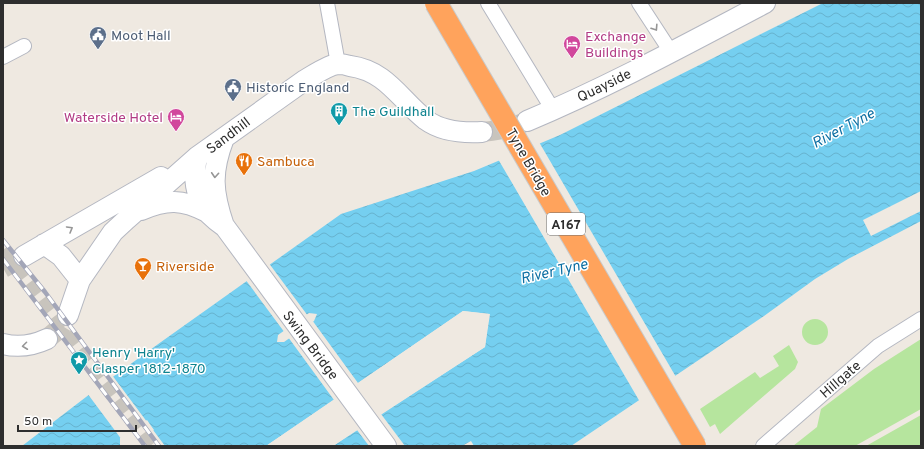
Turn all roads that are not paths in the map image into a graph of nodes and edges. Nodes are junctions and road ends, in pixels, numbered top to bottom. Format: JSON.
{"nodes":[{"id":1,"x":327,"y":3,"type":"edge"},
{"id":2,"x":436,"y":3,"type":"edge"},
{"id":3,"x":488,"y":3,"type":"edge"},
{"id":4,"x":639,"y":3,"type":"edge"},
{"id":5,"x":765,"y":3,"type":"edge"},
{"id":6,"x":24,"y":46,"type":"dead end"},
{"id":7,"x":671,"y":52,"type":"junction"},
{"id":8,"x":3,"y":57,"type":"edge"},
{"id":9,"x":338,"y":64,"type":"junction"},
{"id":10,"x":553,"y":110,"type":"junction"},
{"id":11,"x":527,"y":121,"type":"tunnel mouth"},
{"id":12,"x":482,"y":132,"type":"tunnel mouth"},
{"id":13,"x":224,"y":138,"type":"junction"},
{"id":14,"x":197,"y":157,"type":"junction"},
{"id":15,"x":207,"y":212,"type":"junction"},
{"id":16,"x":127,"y":218,"type":"junction"},
{"id":17,"x":225,"y":227,"type":"junction"},
{"id":18,"x":44,"y":244,"type":"junction"},
{"id":19,"x":24,"y":256,"type":"tunnel mouth"},
{"id":20,"x":80,"y":280,"type":"junction"},
{"id":21,"x":68,"y":315,"type":"tunnel mouth"},
{"id":22,"x":921,"y":319,"type":"edge"},
{"id":23,"x":47,"y":339,"type":"tunnel mouth"},
{"id":24,"x":3,"y":344,"type":"edge"},
{"id":25,"x":386,"y":446,"type":"edge"},
{"id":26,"x":696,"y":446,"type":"edge"},
{"id":27,"x":763,"y":446,"type":"edge"}],
"edges":[{"from":1,"to":9,"type":"street"},
{"from":2,"to":26,"type":"highway","name":"Tyne Bridge","number":"A167","bridge":true},
{"from":3,"to":10,"type":"street"},
{"from":4,"to":7,"type":"street","one_way":true},
{"from":5,"to":7,"type":"main road","name":"Quayside"},
{"from":6,"to":8,"type":"street"},
{"from":7,"to":10,"type":"main road","name":"Quayside"},
{"from":9,"to":12,"type":"main road"},
{"from":9,"to":13,"type":"main road","name":"Sandhill"},
{"from":10,"to":11,"type":"main road","name":"Quayside"},
{"from":13,"to":14,"type":"main road","name":"Sandhill"},
{"from":13,"to":17,"type":"main road","one_way":true},
{"from":14,"to":15,"type":"main road"},
{"from":14,"to":16,"type":"main road","name":"Sandhill"},
{"from":18,"to":14,"type":"main road","one_way":true},
{"from":15,"to":16,"type":"main road"},
{"from":15,"to":17,"type":"main road"},
{"from":16,"to":20,"type":"main road"},
{"from":17,"to":25,"type":"main road","name":"Swing Bridge"},
{"from":18,"to":19,"type":"main road"},
{"from":18,"to":20,"type":"main road"},
{"from":20,"to":21,"type":"main road"},
{"from":22,"to":27,"type":"street","name":"Hillgate"},
{"from":23,"to":24,"type":"main road","one_way":true}]}
